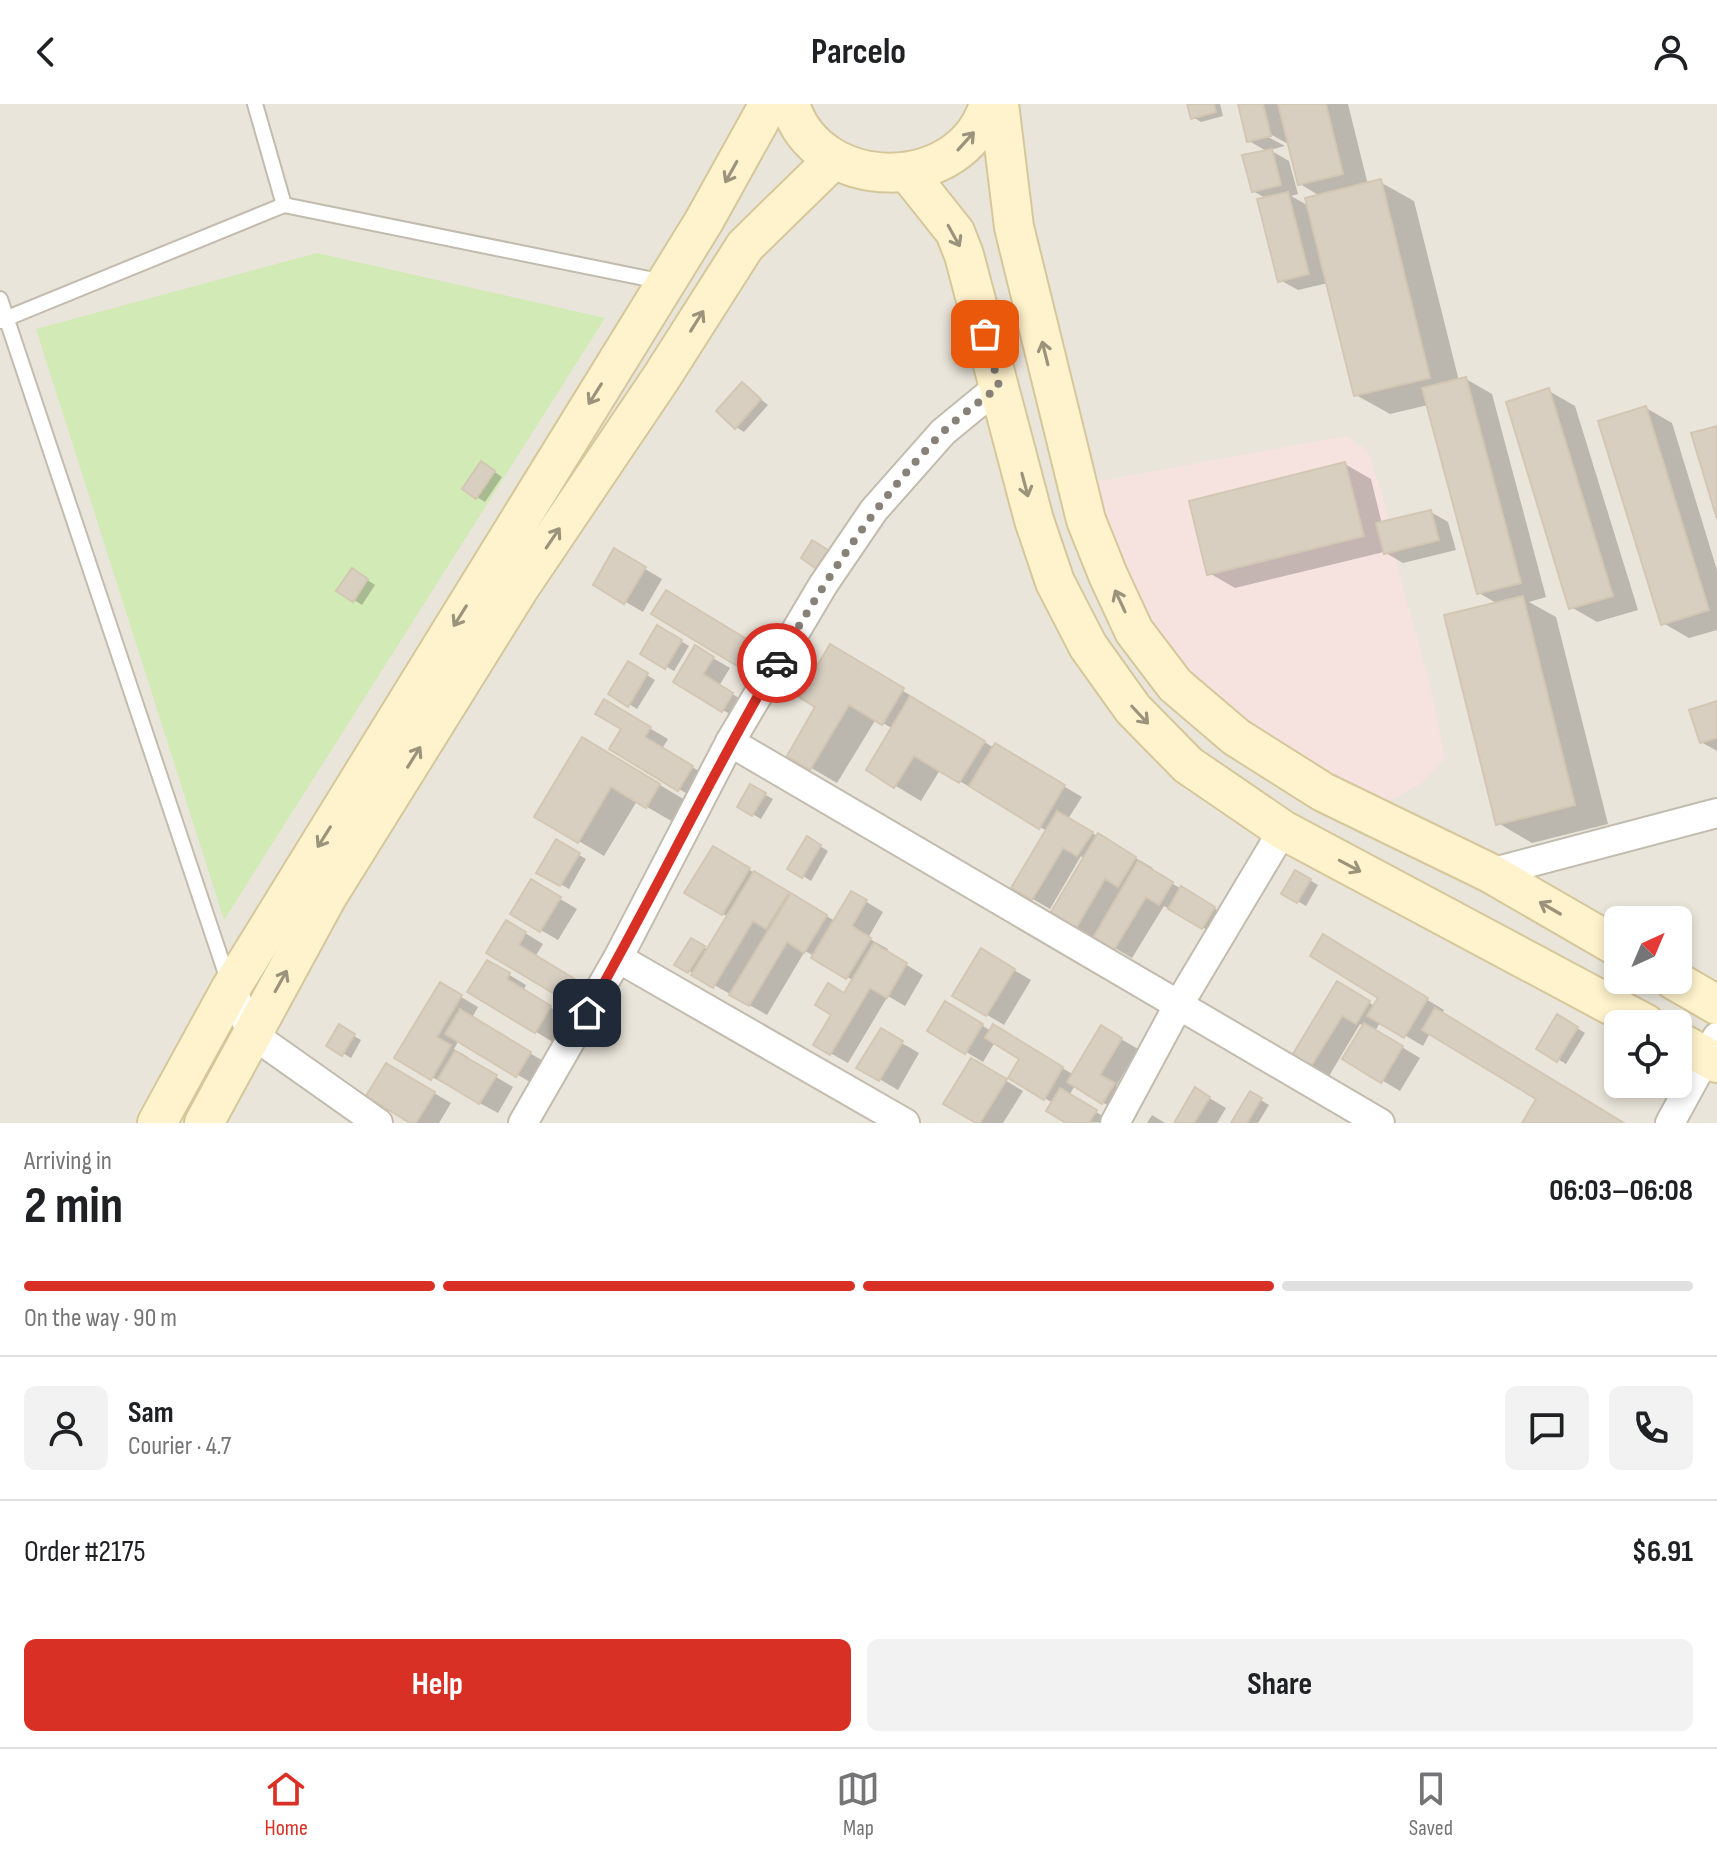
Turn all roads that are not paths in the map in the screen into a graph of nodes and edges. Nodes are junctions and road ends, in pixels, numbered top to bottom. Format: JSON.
{"nodes":[{"id":1,"x":255,"y":104,"type":"edge"},
{"id":2,"x":769,"y":104,"type":"edge"},
{"id":3,"x":790,"y":104,"type":"edge"},
{"id":4,"x":989,"y":104,"type":"edge"},
{"id":5,"x":999,"y":104,"type":"edge"},
{"id":6,"x":833,"y":160,"type":"junction"},
{"id":7,"x":908,"y":173,"type":"junction"},
{"id":8,"x":284,"y":205,"type":"junction"},
{"id":9,"x":664,"y":282,"type":"junction"},
{"id":10,"x":0,"y":299,"type":"edge"},
{"id":11,"x":3,"y":320,"type":"edge"},
{"id":12,"x":999,"y":386,"type":"junction"},
{"id":13,"x":730,"y":742,"type":"junction"},
{"id":14,"x":1268,"y":758,"type":"junction"},
{"id":15,"x":1245,"y":806,"type":"junction"},
{"id":16,"x":1717,"y":813,"type":"edge"},
{"id":17,"x":1283,"y":830,"type":"junction"},
{"id":18,"x":1490,"y":873,"type":"junction"},
{"id":19,"x":1604,"y":939,"type":"edge"},
{"id":20,"x":618,"y":958,"type":"junction"},
{"id":21,"x":231,"y":988,"type":"junction"},
{"id":22,"x":1692,"y":990,"type":"edge"},
{"id":23,"x":1179,"y":1004,"type":"junction"},
{"id":24,"x":1717,"y":1005,"type":"edge"},
{"id":25,"x":1620,"y":1010,"type":"edge"},
{"id":26,"x":252,"y":1034,"type":"junction"},
{"id":27,"x":1705,"y":1049,"type":"edge"},
{"id":28,"x":157,"y":1123,"type":"edge"},
{"id":29,"x":204,"y":1123,"type":"edge"},
{"id":30,"x":378,"y":1123,"type":"edge"},
{"id":31,"x":523,"y":1123,"type":"edge"},
{"id":32,"x":905,"y":1123,"type":"edge"},
{"id":33,"x":1115,"y":1123,"type":"edge"},
{"id":34,"x":1380,"y":1123,"type":"edge"},
{"id":35,"x":1670,"y":1123,"type":"edge"}],
"edges":[{"from":1,"to":8,"type":"lane"},
{"from":2,"to":9,"type":"main road","one_way":true},
{"from":3,"to":6,"type":"main road"},
{"from":7,"to":4,"type":"main road","one_way":true},
{"from":14,"to":5,"type":"main road","one_way":true},
{"from":6,"to":7,"type":"main road"},
{"from":26,"to":6,"type":"main road","one_way":true},
{"from":7,"to":12,"type":"main road","one_way":true},
{"from":8,"to":9,"type":"lane"},
{"from":8,"to":11,"type":"lane"},
{"from":9,"to":21,"type":"main road","one_way":true},
{"from":10,"to":11,"type":"lane"},
{"from":11,"to":21,"type":"lane"},
{"from":12,"to":13,"type":"street"},
{"from":12,"to":15,"type":"main road","one_way":true},
{"from":13,"to":20,"type":"street"},
{"from":13,"to":23,"type":"street"},
{"from":14,"to":15,"type":"main road"},
{"from":14,"to":18,"type":"main road"},
{"from":15,"to":17,"type":"main road"},
{"from":16,"to":18,"type":"street"},
{"from":17,"to":23,"type":"street"},
{"from":17,"to":25,"type":"main road","one_way":true},
{"from":19,"to":18,"type":"main road","one_way":true},
{"from":20,"to":31,"type":"street"},
{"from":20,"to":32,"type":"street"},
{"from":21,"to":26,"type":"street"},
{"from":21,"to":28,"type":"main road"},
{"from":22,"to":24,"type":"main road"},
{"from":23,"to":33,"type":"street"},
{"from":23,"to":34,"type":"street"},
{"from":26,"to":29,"type":"main road"},
{"from":26,"to":30,"type":"street"},
{"from":27,"to":35,"type":"street"}]}
